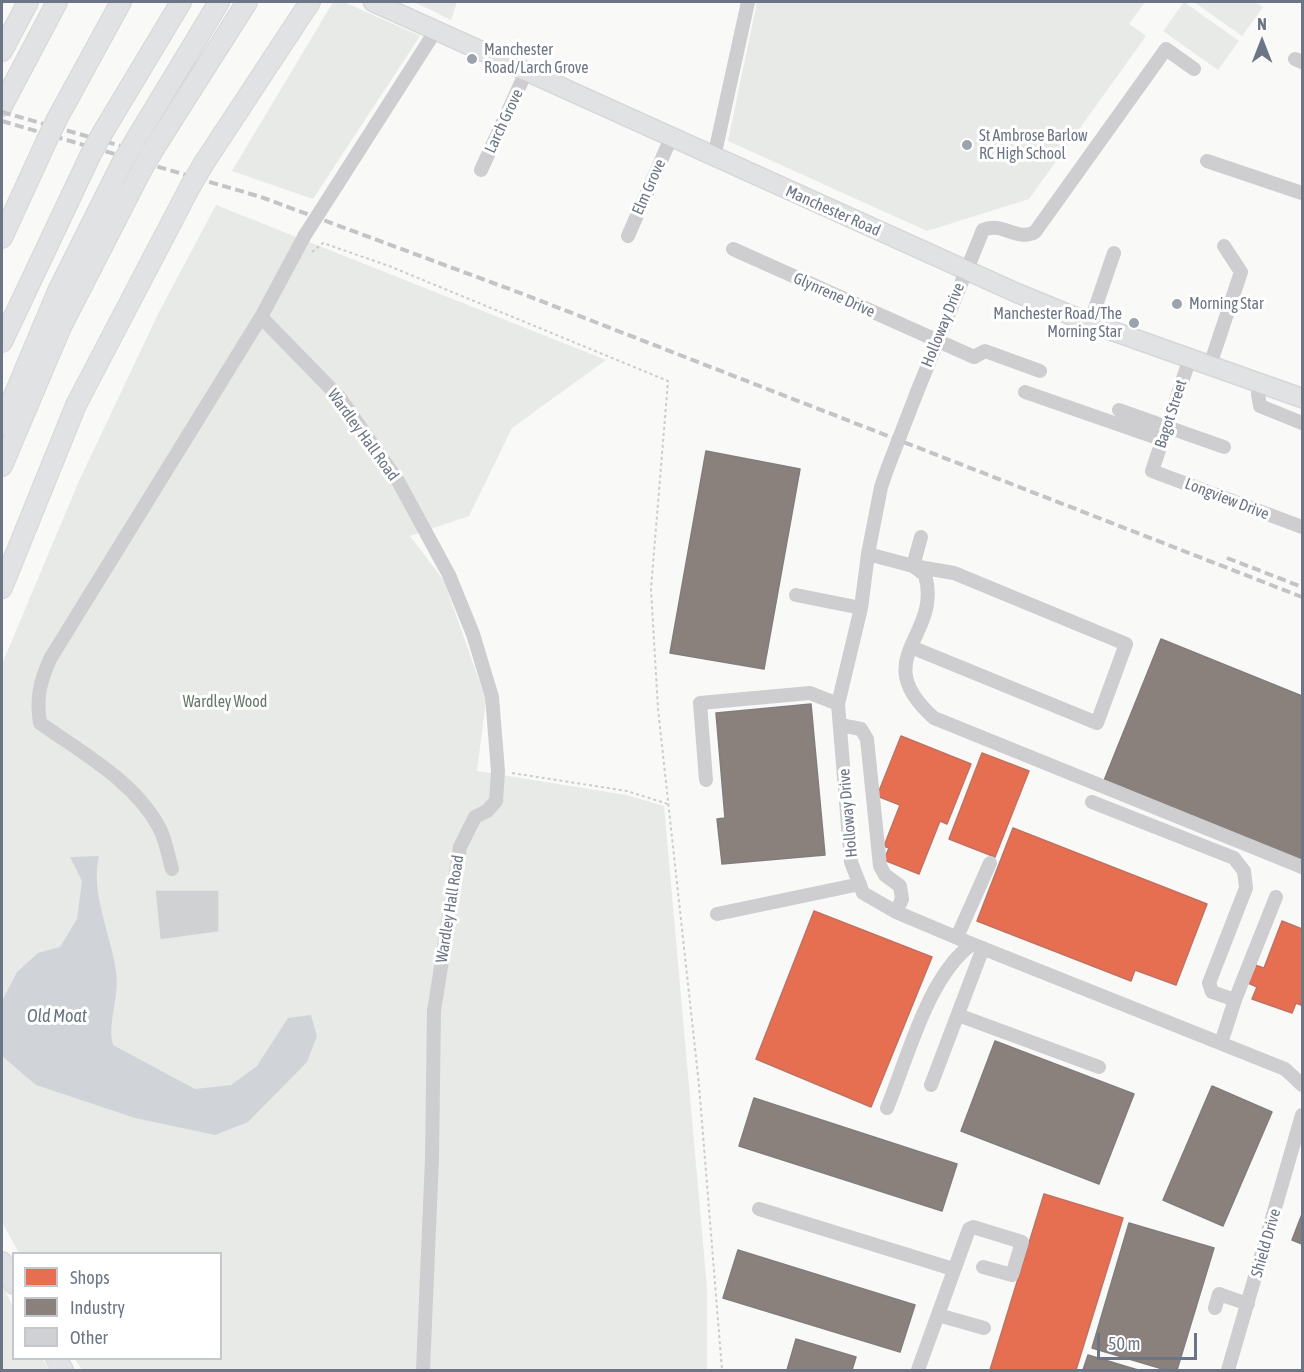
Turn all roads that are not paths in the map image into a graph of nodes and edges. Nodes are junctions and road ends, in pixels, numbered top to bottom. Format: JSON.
{"nodes":[{"id":1,"x":28,"y":2,"type":"edge"},
{"id":2,"x":57,"y":2,"type":"edge"},
{"id":3,"x":121,"y":2,"type":"edge"},
{"id":4,"x":182,"y":2,"type":"edge"},
{"id":5,"x":219,"y":2,"type":"edge"},
{"id":6,"x":235,"y":2,"type":"edge"},
{"id":7,"x":247,"y":2,"type":"edge"},
{"id":8,"x":310,"y":2,"type":"edge"},
{"id":9,"x":373,"y":2,"type":"edge"},
{"id":10,"x":748,"y":2,"type":"edge"},
{"id":11,"x":436,"y":30,"type":"junction"},
{"id":12,"x":2,"y":51,"type":"edge"},
{"id":13,"x":180,"y":66,"type":"junction"},
{"id":14,"x":1194,"y":69,"type":"dead end"},
{"id":15,"x":526,"y":72,"type":"junction"},
{"id":16,"x":2,"y":105,"type":"edge"},
{"id":17,"x":671,"y":138,"type":"junction"},
{"id":18,"x":714,"y":157,"type":"junction"},
{"id":19,"x":1208,"y":161,"type":"dead end"},
{"id":20,"x":481,"y":170,"type":"dead end"},
{"id":21,"x":1302,"y":193,"type":"edge"},
{"id":22,"x":628,"y":236,"type":"dead end"},
{"id":23,"x":2,"y":238,"type":"edge"},
{"id":24,"x":1224,"y":246,"type":"dead end"},
{"id":25,"x":733,"y":249,"type":"dead end"},
{"id":26,"x":1114,"y":253,"type":"dead end"},
{"id":27,"x":965,"y":270,"type":"junction"},
{"id":28,"x":261,"y":317,"type":"junction"},
{"id":29,"x":1090,"y":323,"type":"junction"},
{"id":30,"x":936,"y":341,"type":"junction"},
{"id":31,"x":2,"y":342,"type":"edge"},
{"id":32,"x":1190,"y":358,"type":"junction"},
{"id":33,"x":1210,"y":365,"type":"junction"},
{"id":34,"x":1040,"y":371,"type":"dead end"},
{"id":35,"x":1262,"y":383,"type":"junction"},
{"id":36,"x":1025,"y":392,"type":"dead end"},
{"id":37,"x":1302,"y":398,"type":"edge"},
{"id":38,"x":1119,"y":410,"type":"dead end"},
{"id":39,"x":1302,"y":423,"type":"edge"},
{"id":40,"x":2,"y":424,"type":"edge"},
{"id":41,"x":1165,"y":433,"type":"junction"},
{"id":42,"x":1224,"y":447,"type":"dead end"},
{"id":43,"x":2,"y":466,"type":"edge"},
{"id":44,"x":1152,"y":471,"type":"joint"},
{"id":45,"x":1302,"y":527,"type":"edge"},
{"id":46,"x":921,"y":537,"type":"dead end"},
{"id":47,"x":867,"y":554,"type":"junction"},
{"id":48,"x":913,"y":566,"type":"junction"},
{"id":49,"x":2,"y":588,"type":"edge"},
{"id":50,"x":796,"y":595,"type":"dead end"},
{"id":51,"x":861,"y":608,"type":"junction"},
{"id":52,"x":912,"y":647,"type":"junction"},
{"id":53,"x":838,"y":704,"type":"junction"},
{"id":54,"x":840,"y":725,"type":"junction"},
{"id":55,"x":706,"y":780,"type":"dead end"},
{"id":56,"x":1092,"y":802,"type":"dead end"},
{"id":57,"x":847,"y":813,"type":"junction"},
{"id":58,"x":874,"y":813,"type":"junction"},
{"id":59,"x":990,"y":863,"type":"dead end"},
{"id":60,"x":1302,"y":867,"type":"edge"},
{"id":61,"x":172,"y":869,"type":"dead end"},
{"id":62,"x":860,"y":884,"type":"junction"},
{"id":63,"x":1276,"y":897,"type":"dead end"},
{"id":64,"x":896,"y":912,"type":"junction"},
{"id":65,"x":717,"y":914,"type":"dead end"},
{"id":66,"x":957,"y":937,"type":"junction"},
{"id":67,"x":978,"y":946,"type":"junction"},
{"id":68,"x":1235,"y":1000,"type":"junction"},
{"id":69,"x":958,"y":1016,"type":"junction"},
{"id":70,"x":1221,"y":1043,"type":"junction"},
{"id":71,"x":1099,"y":1067,"type":"dead end"},
{"id":72,"x":931,"y":1085,"type":"dead end"},
{"id":73,"x":1302,"y":1085,"type":"edge"},
{"id":74,"x":887,"y":1108,"type":"dead end"},
{"id":75,"x":1302,"y":1115,"type":"edge"},
{"id":76,"x":759,"y":1209,"type":"dead end"},
{"id":77,"x":2,"y":1262,"type":"edge"},
{"id":78,"x":983,"y":1267,"type":"dead end"},
{"id":79,"x":953,"y":1269,"type":"junction"},
{"id":80,"x":12,"y":1280,"type":"edge"},
{"id":81,"x":1248,"y":1304,"type":"junction"},
{"id":82,"x":1215,"y":1308,"type":"dead end"},
{"id":83,"x":938,"y":1315,"type":"junction"},
{"id":84,"x":984,"y":1328,"type":"dead end"},
{"id":85,"x":423,"y":1371,"type":"edge"},
{"id":86,"x":918,"y":1371,"type":"edge"},
{"id":87,"x":1228,"y":1371,"type":"edge"}],
"edges":[{"from":1,"to":12,"type":"highway"},
{"from":2,"to":16,"type":"highway"},
{"from":3,"to":23,"type":"highway","bridge":true},
{"from":4,"to":31,"type":"highway","bridge":true},
{"from":5,"to":13,"type":"highway"},
{"from":6,"to":13,"type":"highway"},
{"from":7,"to":43,"type":"highway","bridge":true},
{"from":8,"to":49,"type":"highway","bridge":true},
{"from":9,"to":11,"type":"main road","name":"Manchester Road"},
{"from":10,"to":18,"type":"street"},
{"from":11,"to":15,"type":"main road","name":"Manchester Road"},
{"from":11,"to":28,"type":"street","bridge":true},
{"from":13,"to":40,"type":"highway","bridge":true},
{"from":14,"to":27,"type":"street","name":"Holloway Drive"},
{"from":15,"to":17,"type":"main road","name":"Manchester Road"},
{"from":15,"to":20,"type":"street","name":"Larch Grove"},
{"from":17,"to":18,"type":"main road","name":"Manchester Road"},
{"from":17,"to":22,"type":"street","name":"Elm Grove"},
{"from":18,"to":27,"type":"main road","name":"Manchester Road"},
{"from":19,"to":21,"type":"street"},
{"from":24,"to":33,"type":"street"},
{"from":25,"to":30,"type":"street","name":"Glynrene Drive"},
{"from":26,"to":29,"type":"street"},
{"from":27,"to":29,"type":"main road","name":"Manchester Road"},
{"from":27,"to":30,"type":"street","name":"Holloway Drive"},
{"from":28,"to":61,"type":"street"},
{"from":28,"to":85,"type":"street","name":"Wardley Hall Road"},
{"from":29,"to":32,"type":"main road","name":"Manchester Road"},
{"from":30,"to":34,"type":"street","name":"Glynrene Drive"},
{"from":30,"to":47,"type":"street","name":"Holloway Drive","bridge":true},
{"from":32,"to":33,"type":"main road","name":"Manchester Road"},
{"from":32,"to":41,"type":"street","name":"Bagot Street"},
{"from":33,"to":35,"type":"main road","name":"Manchester Road"},
{"from":35,"to":37,"type":"main road","name":"Manchester Road"},
{"from":35,"to":39,"type":"street"},
{"from":36,"to":41,"type":"street"},
{"from":38,"to":41,"type":"street"},
{"from":41,"to":42,"type":"street"},
{"from":41,"to":44,"type":"street","name":"Bagot Street"},
{"from":44,"to":45,"type":"street","name":"Longview Drive"},
{"from":46,"to":48,"type":"street"},
{"from":47,"to":48,"type":"street"},
{"from":47,"to":51,"type":"street","name":"Holloway Drive"},
{"from":48,"to":52,"type":"street"},
{"from":48,"to":52,"type":"street"},
{"from":50,"to":51,"type":"street"},
{"from":51,"to":53,"type":"street","name":"Holloway Drive"},
{"from":52,"to":60,"type":"street"},
{"from":53,"to":54,"type":"street","name":"Holloway Drive"},
{"from":53,"to":55,"type":"street"},
{"from":54,"to":57,"type":"street","name":"Holloway Drive"},
{"from":54,"to":58,"type":"street"},
{"from":56,"to":68,"type":"street"},
{"from":57,"to":58,"type":"street"},
{"from":57,"to":62,"type":"street","name":"Holloway Drive"},
{"from":58,"to":64,"type":"street"},
{"from":59,"to":66,"type":"street"},
{"from":62,"to":64,"type":"street","name":"Holloway Drive"},
{"from":62,"to":65,"type":"street"},
{"from":63,"to":68,"type":"street"},
{"from":64,"to":66,"type":"street","name":"Holloway Drive"},
{"from":66,"to":67,"type":"street","name":"Holloway Drive"},
{"from":67,"to":69,"type":"street"},
{"from":67,"to":70,"type":"street","name":"Holloway Drive"},
{"from":67,"to":74,"type":"street"},
{"from":68,"to":70,"type":"street"},
{"from":69,"to":71,"type":"street"},
{"from":69,"to":72,"type":"street"},
{"from":70,"to":73,"type":"street","name":"Holloway Drive"},
{"from":75,"to":81,"type":"street","name":"Shield Drive"},
{"from":76,"to":79,"type":"street"},
{"from":77,"to":80,"type":"highway"},
{"from":78,"to":79,"type":"street"},
{"from":79,"to":83,"type":"street"},
{"from":81,"to":82,"type":"street"},
{"from":81,"to":87,"type":"street","name":"Shield Drive"},
{"from":83,"to":84,"type":"street"},
{"from":83,"to":86,"type":"street"}]}
